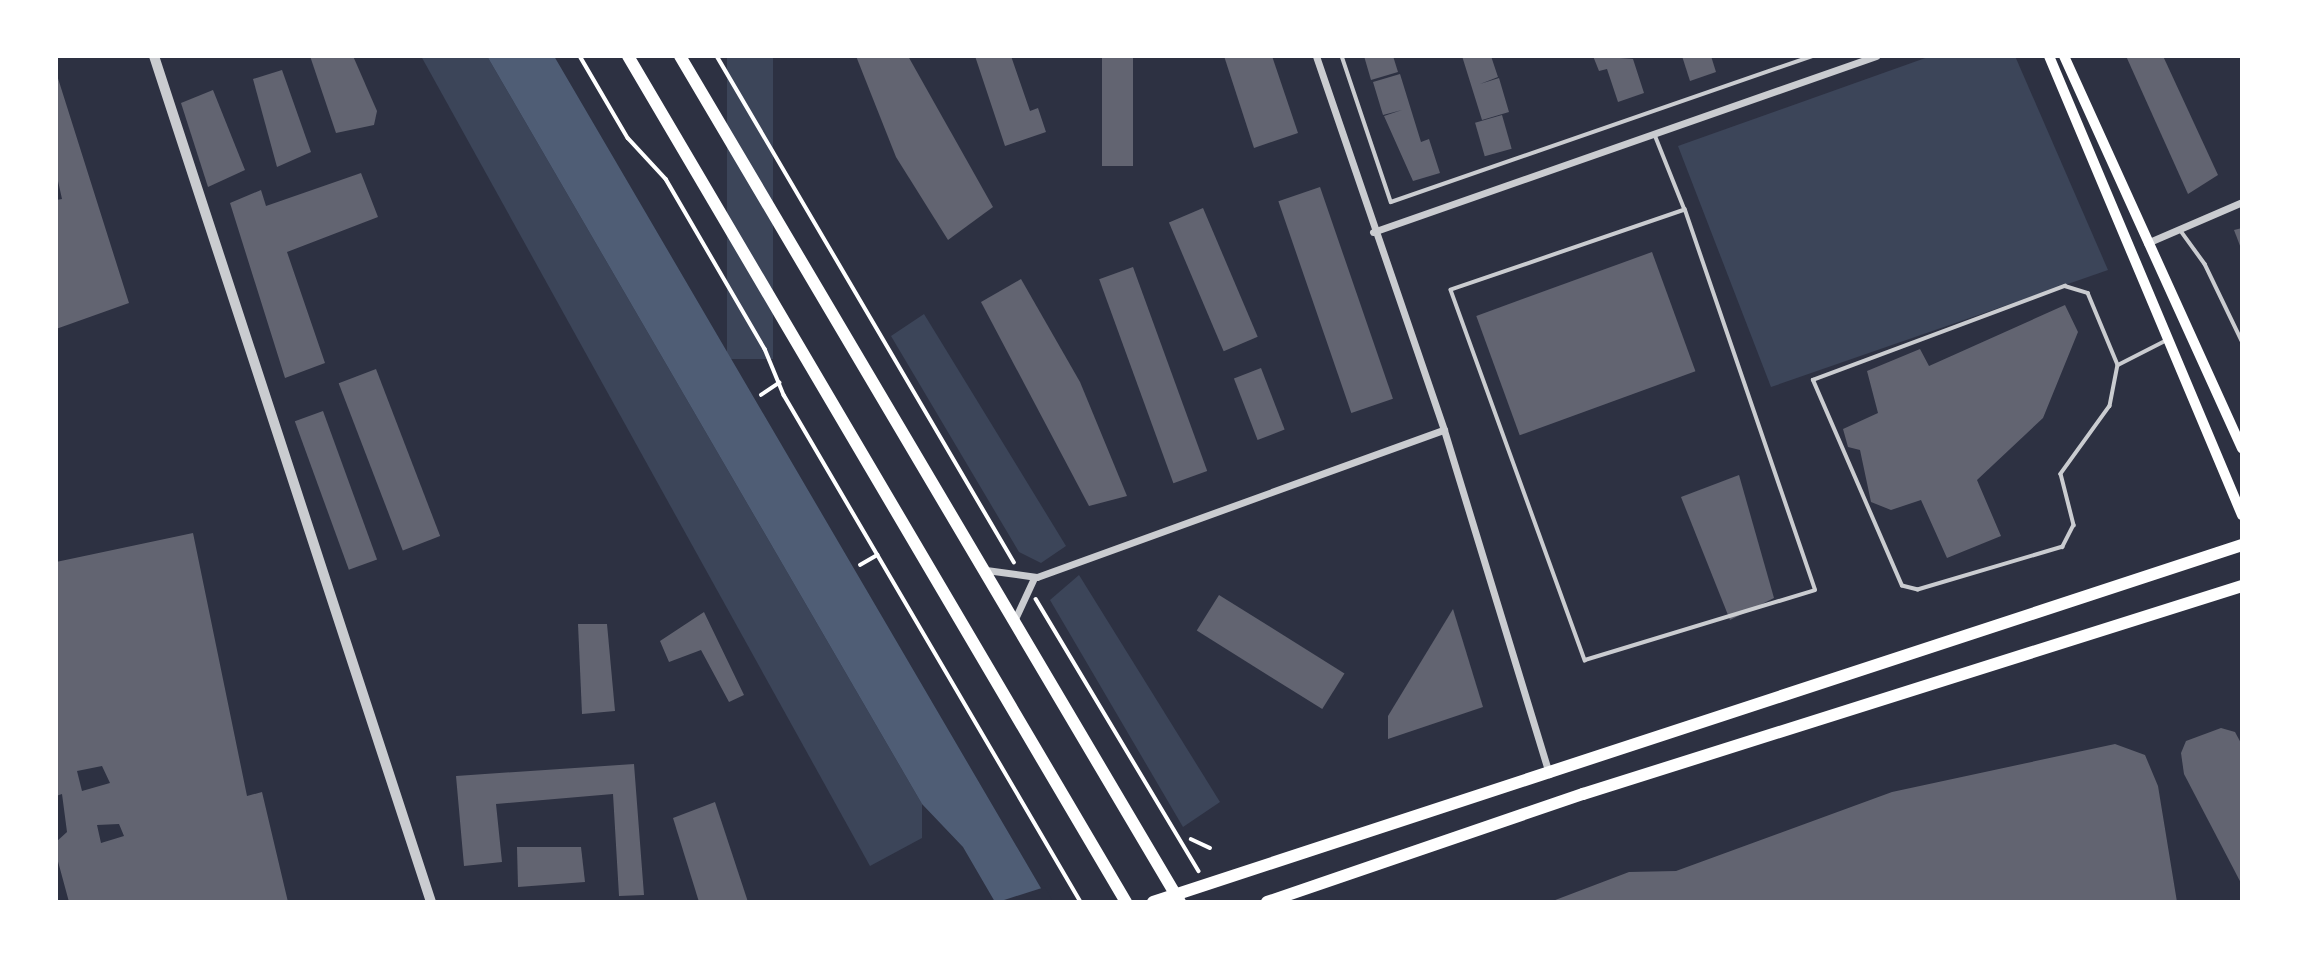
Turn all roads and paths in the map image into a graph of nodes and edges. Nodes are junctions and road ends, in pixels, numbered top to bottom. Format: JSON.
{"nodes":[{"id":1,"x":154,"y":56,"type":"edge"},
{"id":2,"x":580,"y":56,"type":"edge"},
{"id":3,"x":628,"y":56,"type":"edge"},
{"id":4,"x":680,"y":56,"type":"edge"},
{"id":5,"x":716,"y":56,"type":"edge"},
{"id":6,"x":1315,"y":56,"type":"edge"},
{"id":7,"x":1342,"y":56,"type":"edge"},
{"id":8,"x":1813,"y":56,"type":"edge"},
{"id":9,"x":1875,"y":56,"type":"edge"},
{"id":10,"x":2049,"y":56,"type":"edge"},
{"id":11,"x":2064,"y":56,"type":"edge"},
{"id":12,"x":1654,"y":133,"type":"junction"},
{"id":13,"x":2242,"y":202,"type":"edge"},
{"id":14,"x":1685,"y":210,"type":"junction"},
{"id":15,"x":2181,"y":231,"type":"junction"},
{"id":16,"x":1373,"y":232,"type":"junction"},
{"id":17,"x":2147,"y":243,"type":"junction"},
{"id":18,"x":2169,"y":340,"type":"junction"},
{"id":19,"x":2242,"y":341,"type":"edge"},
{"id":20,"x":2118,"y":365,"type":"junction"},
{"id":21,"x":779,"y":383,"type":"junction"},
{"id":22,"x":761,"y":395,"type":"dead end"},
{"id":23,"x":1444,"y":430,"type":"junction"},
{"id":24,"x":2242,"y":449,"type":"edge"},
{"id":25,"x":2242,"y":515,"type":"edge"},
{"id":26,"x":2242,"y":545,"type":"edge"},
{"id":27,"x":878,"y":555,"type":"junction"},
{"id":28,"x":860,"y":565,"type":"dead end"},
{"id":29,"x":986,"y":570,"type":"junction"},
{"id":30,"x":1023,"y":576,"type":"junction"},
{"id":31,"x":1034,"y":578,"type":"junction"},
{"id":32,"x":2242,"y":586,"type":"edge"},
{"id":33,"x":1030,"y":588,"type":"junction"},
{"id":34,"x":1014,"y":621,"type":"junction"},
{"id":35,"x":1550,"y":775,"type":"junction"},
{"id":36,"x":1191,"y":839,"type":"dead end"},
{"id":37,"x":1210,"y":848,"type":"dead end"},
{"id":38,"x":1209,"y":885,"type":"junction"},
{"id":39,"x":1178,"y":899,"type":"edge"},
{"id":40,"x":431,"y":902,"type":"edge"},
{"id":41,"x":1081,"y":902,"type":"edge"},
{"id":42,"x":1126,"y":902,"type":"edge"},
{"id":43,"x":1153,"y":902,"type":"edge"},
{"id":44,"x":1267,"y":902,"type":"edge"}],
"edges":[{"from":1,"to":40,"type":"street"},
{"from":2,"to":21,"type":"path"},
{"from":3,"to":42,"type":"main road"},
{"from":4,"to":29,"type":"main road"},
{"from":5,"to":30,"type":"path"},
{"from":6,"to":16,"type":"street"},
{"from":7,"to":8,"type":"lane"},
{"from":9,"to":12,"type":"street"},
{"from":10,"to":18,"type":"main road"},
{"from":11,"to":17,"type":"main road"},
{"from":12,"to":14,"type":"lane"},
{"from":12,"to":16,"type":"street"},
{"from":13,"to":15,"type":"street"},
{"from":14,"to":14,"type":"lane"},
{"from":15,"to":17,"type":"street"},
{"from":15,"to":19,"type":"lane"},
{"from":16,"to":23,"type":"street"},
{"from":17,"to":24,"type":"main road"},
{"from":18,"to":20,"type":"lane"},
{"from":18,"to":25,"type":"main road"},
{"from":20,"to":20,"type":"lane"},
{"from":21,"to":22,"type":"path"},
{"from":21,"to":27,"type":"path"},
{"from":23,"to":31,"type":"street"},
{"from":23,"to":35,"type":"street"},
{"from":26,"to":35,"type":"main road"},
{"from":27,"to":28,"type":"path"},
{"from":27,"to":41,"type":"path"},
{"from":29,"to":30,"type":"street"},
{"from":29,"to":34,"type":"main road"},
{"from":30,"to":31,"type":"street"},
{"from":31,"to":33,"type":"street"},
{"from":32,"to":44,"type":"main road"},
{"from":33,"to":34,"type":"street"},
{"from":33,"to":38,"type":"path"},
{"from":34,"to":39,"type":"main road"},
{"from":35,"to":38,"type":"main road"},
{"from":36,"to":37,"type":"path"},
{"from":38,"to":39,"type":"main road"},
{"from":39,"to":43,"type":"main road"}]}
